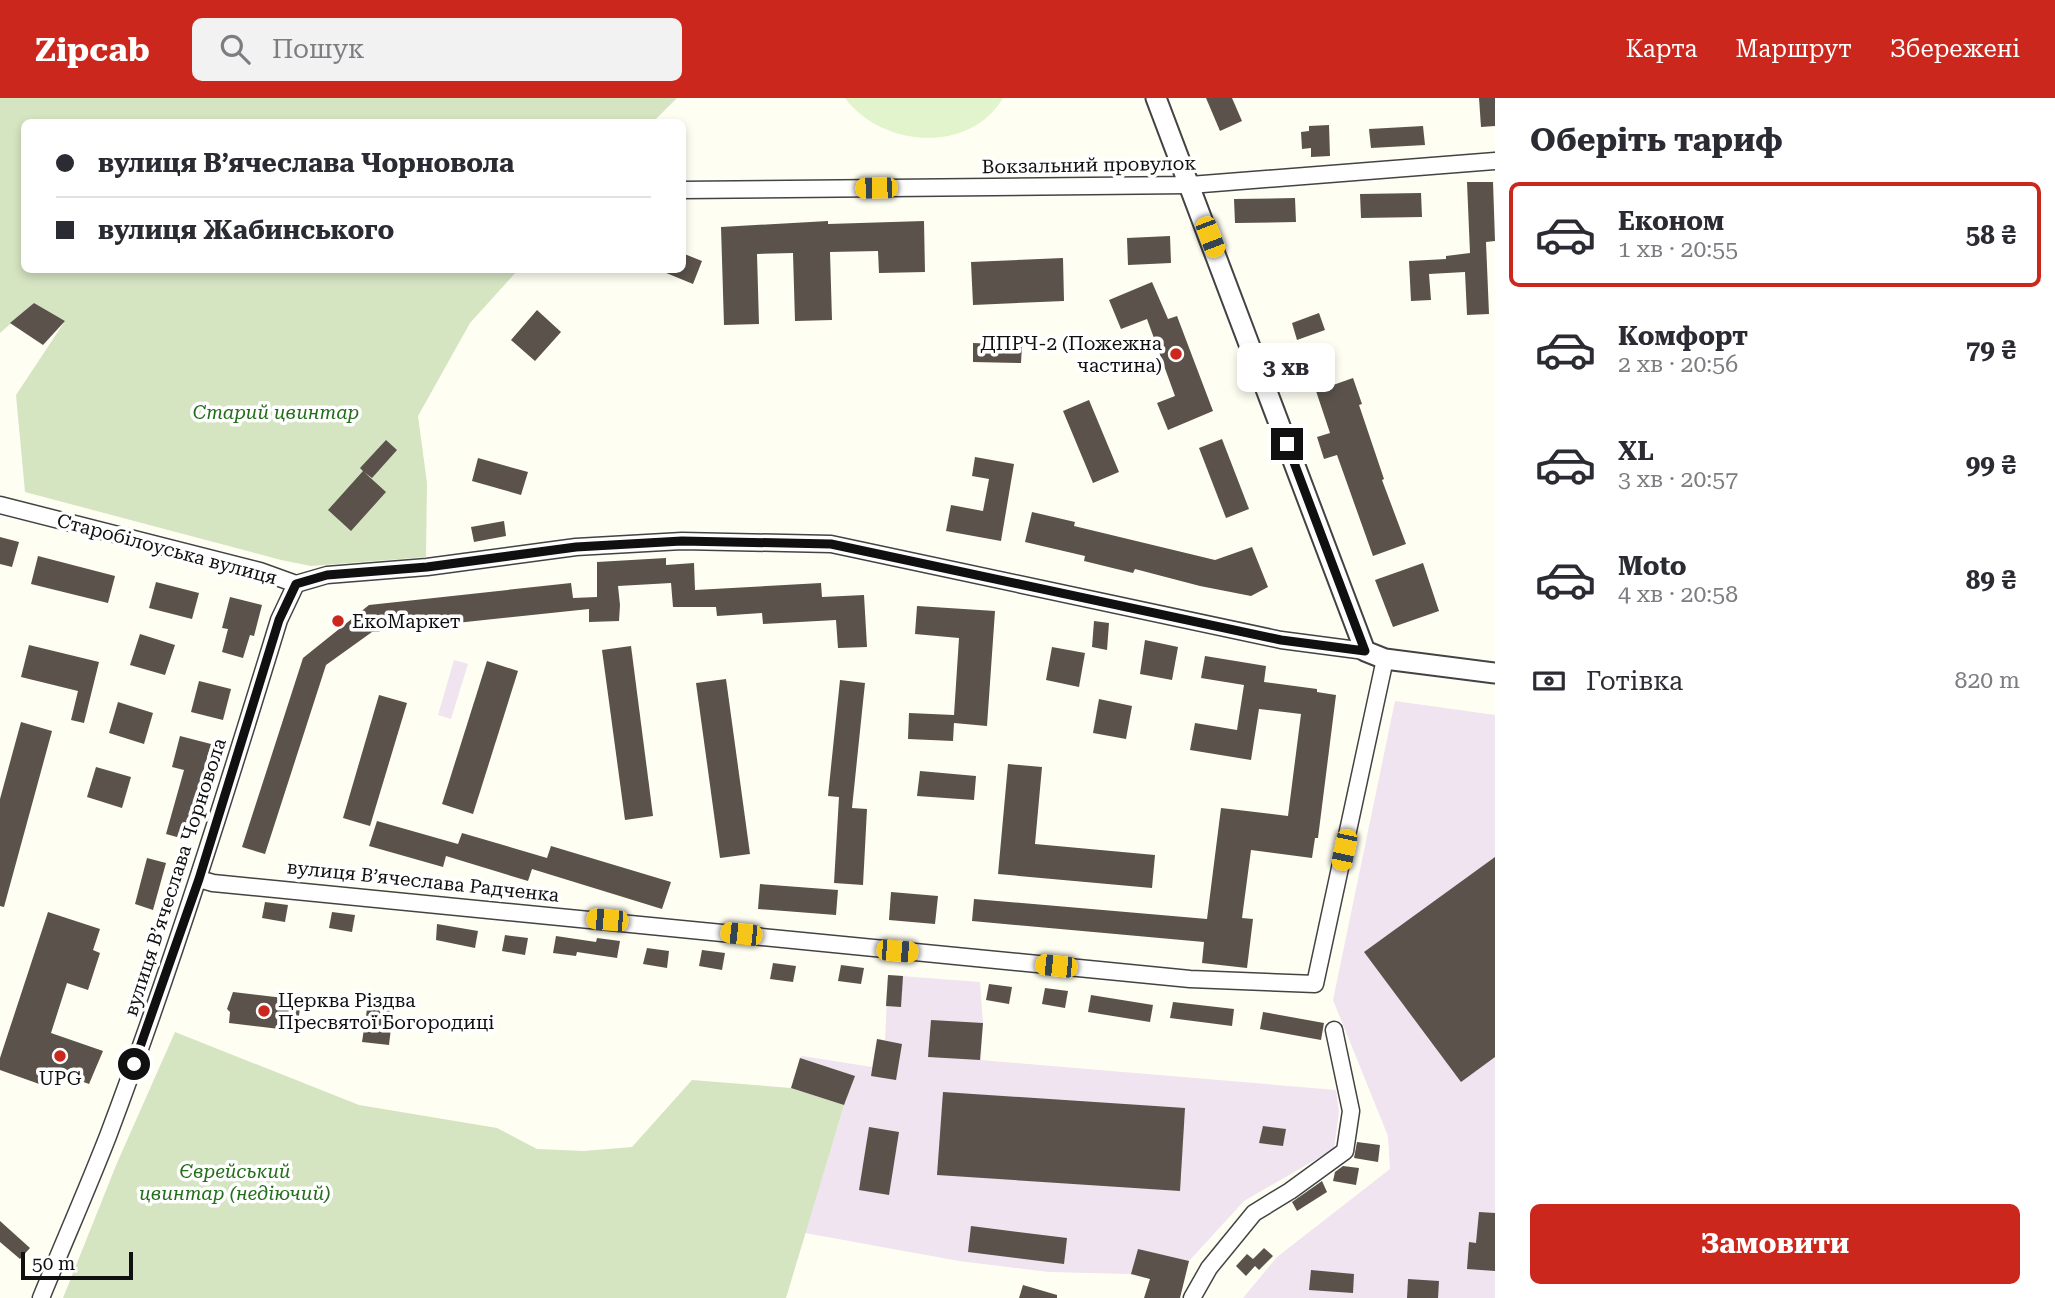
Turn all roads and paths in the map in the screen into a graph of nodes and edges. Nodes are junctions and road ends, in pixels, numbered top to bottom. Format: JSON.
{"nodes":[{"id":1,"x":1156,"y":98,"type":"edge"},
{"id":2,"x":1495,"y":161,"type":"edge"},
{"id":3,"x":1190,"y":185,"type":"junction"},
{"id":4,"x":686,"y":190,"type":"edge"},
{"id":5,"x":0,"y":505,"type":"edge"},
{"id":6,"x":296,"y":584,"type":"junction"},
{"id":7,"x":1365,"y":651,"type":"junction"},
{"id":8,"x":1385,"y":659,"type":"junction"},
{"id":9,"x":1495,"y":673,"type":"edge"},
{"id":10,"x":199,"y":879,"type":"junction"},
{"id":11,"x":1334,"y":1030,"type":"dead end"},
{"id":12,"x":41,"y":1298,"type":"edge"},
{"id":13,"x":1192,"y":1298,"type":"edge"}],
"edges":[{"from":1,"to":3,"type":"street"},
{"from":2,"to":3,"type":"street","name":"Вокзальний провулок"},
{"from":3,"to":4,"type":"street","name":"Вокзальний провулок"},
{"from":3,"to":7,"type":"street"},
{"from":5,"to":6,"type":"street","name":"Старобілоуська вулиця"},
{"from":6,"to":7,"type":"street","name":"Старобілоуська вулиця"},
{"from":6,"to":10,"type":"street","name":"вулиця Вʼячеслава Чорновола"},
{"from":7,"to":8,"type":"street","name":"Старобілоуська вулиця"},
{"from":8,"to":9,"type":"street","name":"Старобілоуська вулиця"},
{"from":8,"to":10,"type":"street","name":"вулиця Вʼячеслава Радченка"},
{"from":10,"to":12,"type":"street","name":"вулиця Вʼячеслава Чорновола"},
{"from":11,"to":13,"type":"street"}]}
